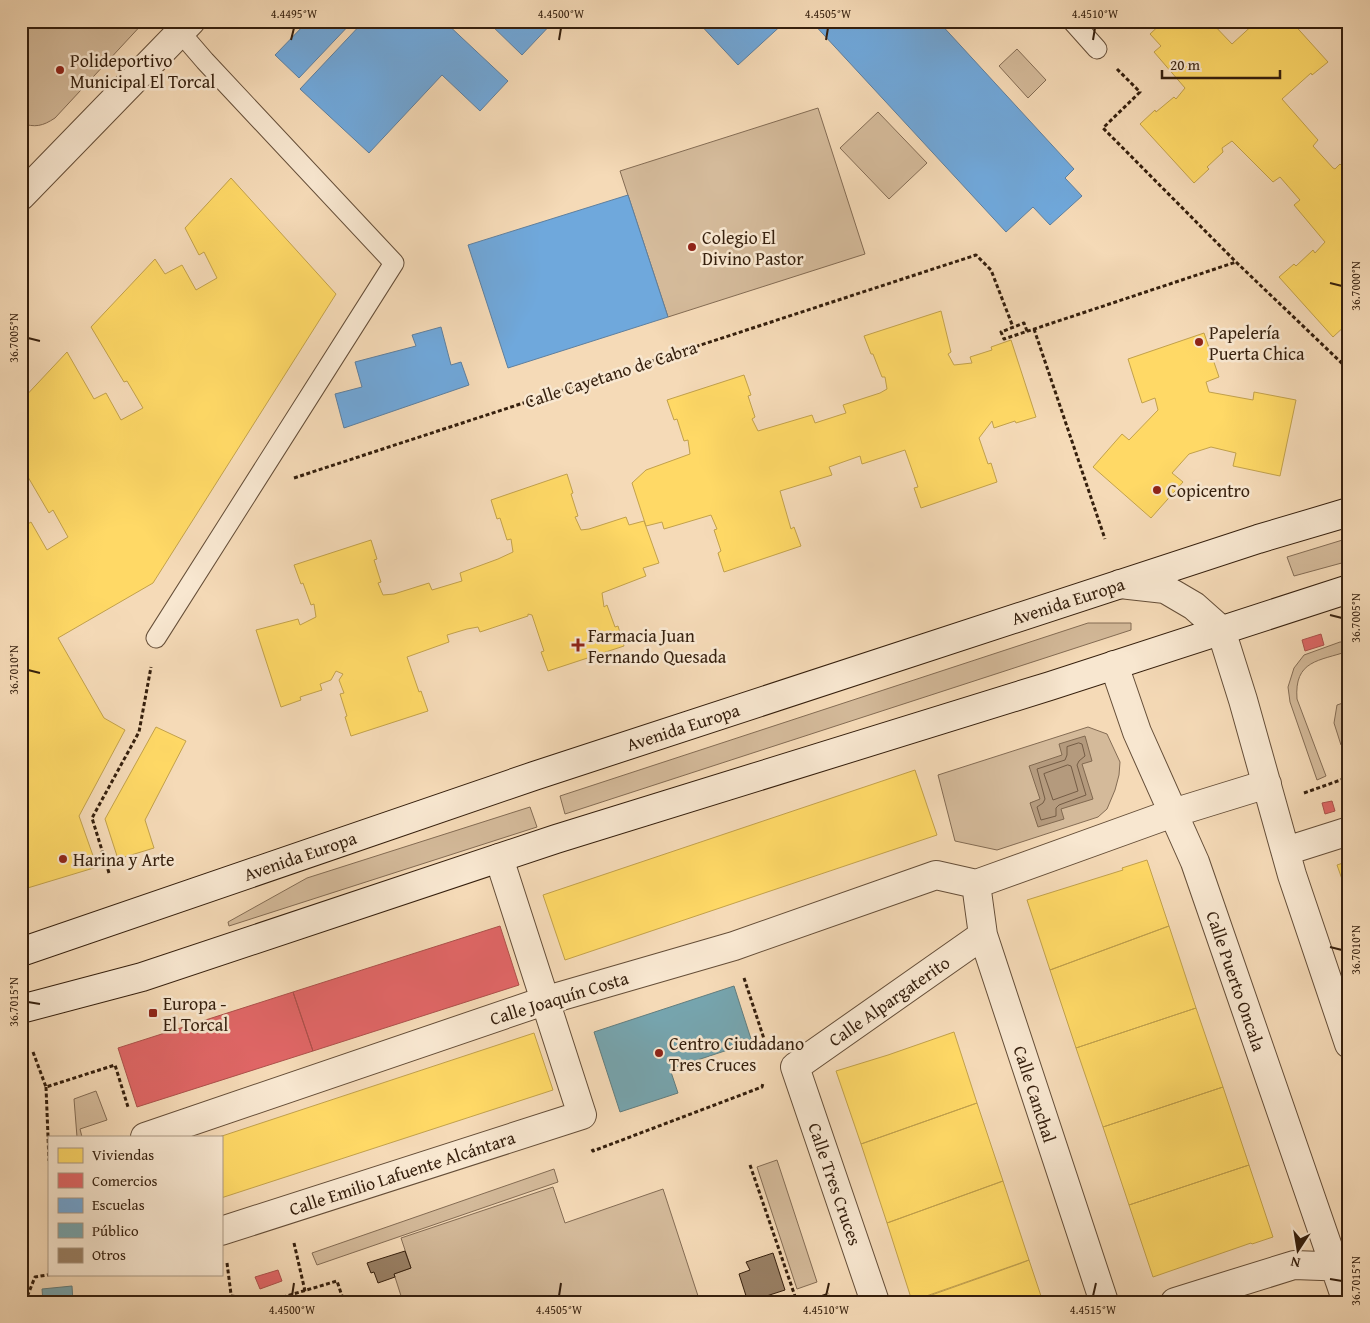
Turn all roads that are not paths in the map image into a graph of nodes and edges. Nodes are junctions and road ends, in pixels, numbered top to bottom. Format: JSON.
{"nodes":[{"id":1,"x":1072,"y":21,"type":"edge"},
{"id":2,"x":185,"y":27,"type":"edge"},
{"id":3,"x":1097,"y":49,"type":"road end"},
{"id":4,"x":21,"y":196,"type":"edge"},
{"id":5,"x":1349,"y":512,"type":"edge"},
{"id":6,"x":1120,"y":584,"type":"junction"},
{"id":7,"x":1349,"y":589,"type":"edge"},
{"id":8,"x":1221,"y":630,"type":"junction"},
{"id":9,"x":156,"y":638,"type":"road end"},
{"id":10,"x":1114,"y":665,"type":"junction"},
{"id":11,"x":1270,"y":794,"type":"junction"},
{"id":12,"x":1173,"y":813,"type":"junction"},
{"id":13,"x":1349,"y":832,"type":"edge"},
{"id":14,"x":1286,"y":851,"type":"junction"},
{"id":15,"x":498,"y":858,"type":"junction"},
{"id":16,"x":976,"y":884,"type":"junction"},
{"id":17,"x":983,"y":936,"type":"junction"},
{"id":18,"x":21,"y":952,"type":"edge"},
{"id":19,"x":544,"y":1001,"type":"junction"},
{"id":20,"x":21,"y":1009,"type":"edge"},
{"id":21,"x":1349,"y":1044,"type":"edge"},
{"id":22,"x":796,"y":1067,"type":"joint"},
{"id":23,"x":148,"y":1136,"type":"edge"},
{"id":24,"x":222,"y":1231,"type":"edge"},
{"id":25,"x":1342,"y":1266,"type":"edge"},
{"id":26,"x":875,"y":1302,"type":"edge"},
{"id":27,"x":1104,"y":1302,"type":"edge"},
{"id":28,"x":1175,"y":1302,"type":"edge"},
{"id":29,"x":1347,"y":1302,"type":"edge"}],
"edges":[{"from":1,"to":3,"type":"lane"},
{"from":2,"to":4,"type":"street"},
{"from":2,"to":9,"type":"lane"},
{"from":5,"to":6,"type":"street","name":"Avenida Europa"},
{"from":6,"to":8,"type":"street"},
{"from":6,"to":18,"type":"street","name":"Avenida Europa"},
{"from":7,"to":8,"type":"street"},
{"from":8,"to":10,"type":"street"},
{"from":8,"to":11,"type":"street"},
{"from":10,"to":12,"type":"street","name":"Calle Puerto Oncala"},
{"from":10,"to":15,"type":"street"},
{"from":11,"to":12,"type":"street"},
{"from":11,"to":14,"type":"street"},
{"from":12,"to":16,"type":"street"},
{"from":12,"to":25,"type":"street","name":"Calle Puerto Oncala"},
{"from":13,"to":14,"type":"street"},
{"from":14,"to":21,"type":"street"},
{"from":15,"to":19,"type":"street"},
{"from":15,"to":20,"type":"street"},
{"from":16,"to":17,"type":"street","name":"Calle Canchal"},
{"from":16,"to":19,"type":"street","name":"Calle Joaquín Costa"},
{"from":17,"to":22,"type":"street","name":"Calle Alpargaterito"},
{"from":17,"to":27,"type":"street","name":"Calle Canchal"},
{"from":19,"to":23,"type":"street","name":"Calle Joaquín Costa"},
{"from":19,"to":24,"type":"street","name":"Calle Emilio Lafuente Alcántara"},
{"from":22,"to":26,"type":"street","name":"Calle Tres Cruces"},
{"from":25,"to":28,"type":"street"},
{"from":25,"to":29,"type":"street","name":"Calle Puerto Oncala"}]}
